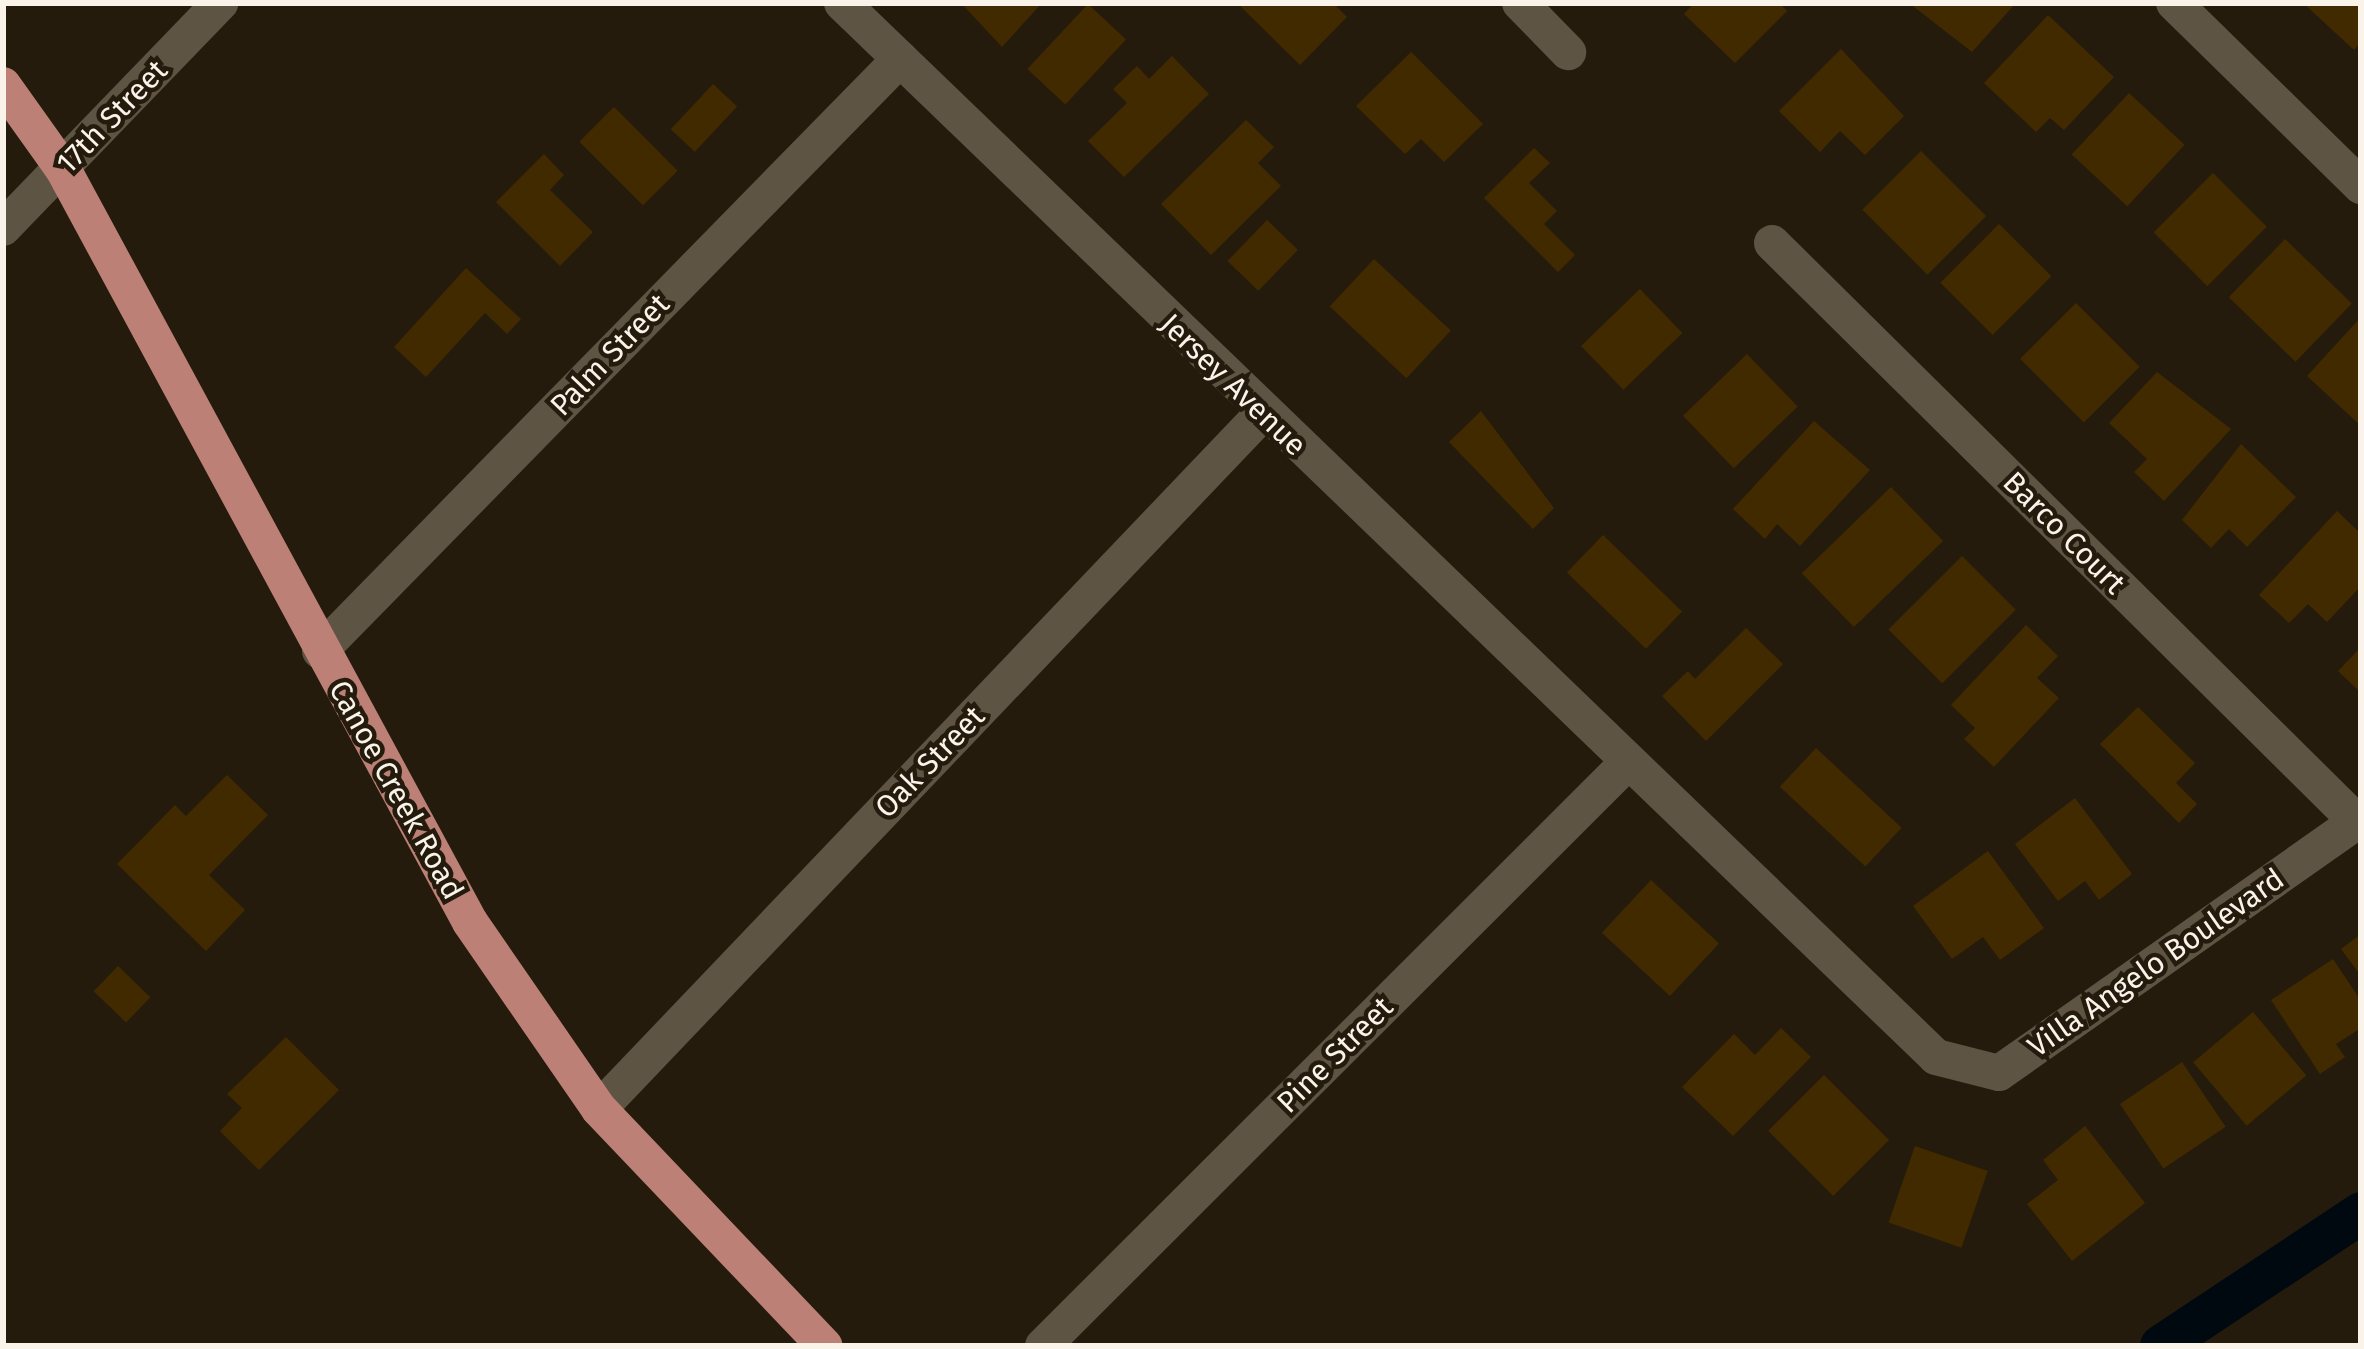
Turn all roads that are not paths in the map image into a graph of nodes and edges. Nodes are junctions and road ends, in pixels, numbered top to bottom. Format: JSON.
{"nodes":[{"id":1,"x":220,"y":3,"type":"edge"},
{"id":2,"x":842,"y":3,"type":"edge"},
{"id":3,"x":1520,"y":3,"type":"edge"},
{"id":4,"x":2174,"y":3,"type":"edge"},
{"id":5,"x":1568,"y":52,"type":"dead end"},
{"id":6,"x":900,"y":59,"type":"junction"},
{"id":7,"x":3,"y":85,"type":"edge"},
{"id":8,"x":63,"y":169,"type":"junction"},
{"id":9,"x":2361,"y":186,"type":"edge"},
{"id":10,"x":3,"y":228,"type":"edge"},
{"id":11,"x":1772,"y":243,"type":"dead end"},
{"id":12,"x":1262,"y":414,"type":"junction"},
{"id":13,"x":320,"y":651,"type":"junction"},
{"id":14,"x":1626,"y":764,"type":"junction"},
{"id":15,"x":2359,"y":821,"type":"edge"},
{"id":16,"x":599,"y":1109,"type":"junction"},
{"id":17,"x":824,"y":1346,"type":"edge"},
{"id":18,"x":1043,"y":1346,"type":"edge"}],
"edges":[{"from":1,"to":8,"type":"street","name":"17th Street"},
{"from":2,"to":6,"type":"street","name":"Jersey Avenue"},
{"from":3,"to":5,"type":"street"},
{"from":4,"to":9,"type":"street"},
{"from":6,"to":12,"type":"street","name":"Jersey Avenue"},
{"from":6,"to":13,"type":"street","name":"Palm Street"},
{"from":7,"to":8,"type":"main road","name":"Canoe Creek Road"},
{"from":8,"to":10,"type":"street","name":"17th Street"},
{"from":8,"to":13,"type":"main road","name":"Canoe Creek Road"},
{"from":11,"to":15,"type":"street","name":"Barco Court"},
{"from":12,"to":14,"type":"street","name":"Jersey Avenue"},
{"from":12,"to":16,"type":"street","name":"Oak Street"},
{"from":13,"to":16,"type":"main road","name":"Canoe Creek Road"},
{"from":14,"to":15,"type":"street","name":"Villa Angelo Boulevard"},
{"from":14,"to":18,"type":"street","name":"Pine Street"},
{"from":16,"to":17,"type":"main road","name":"Canoe Creek Road"}]}
